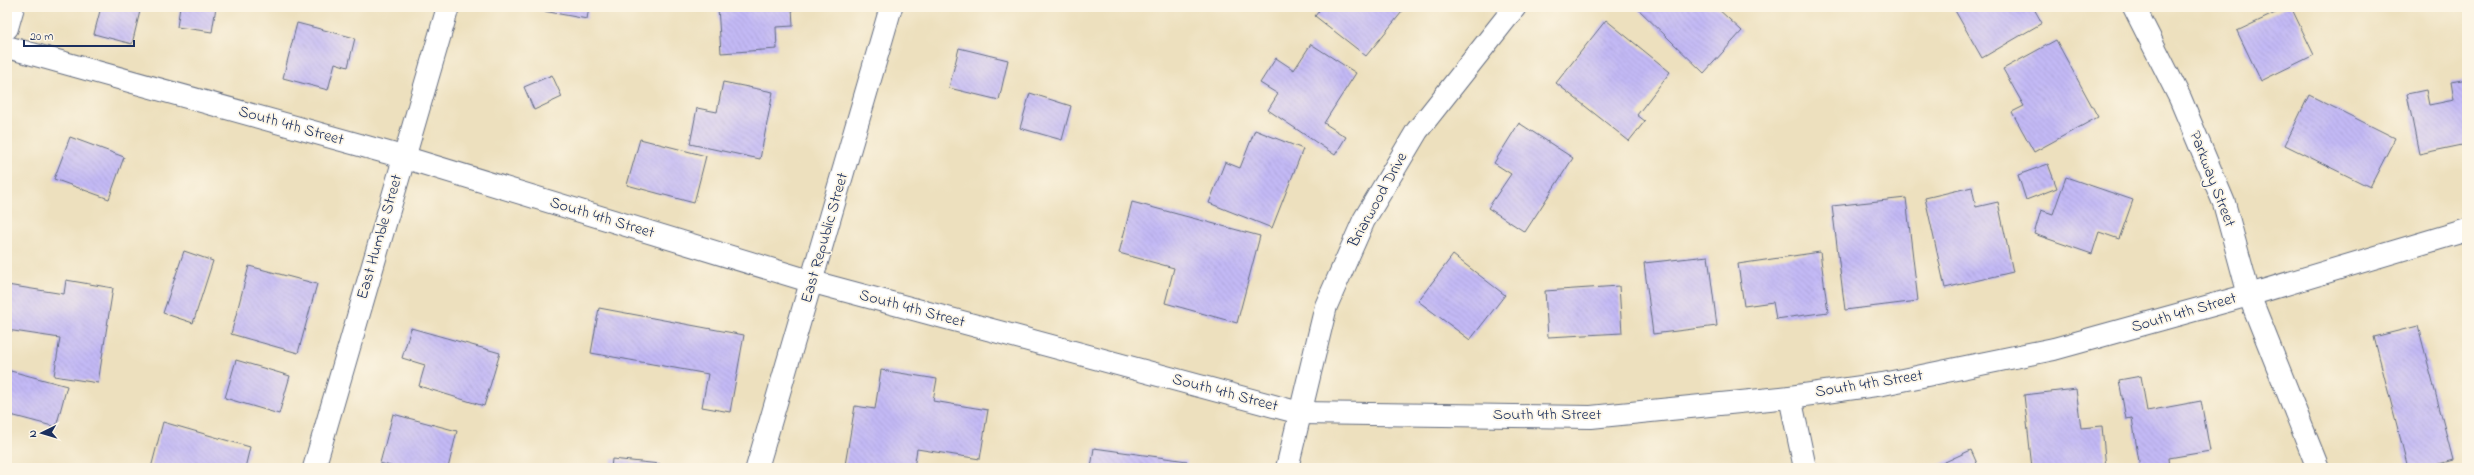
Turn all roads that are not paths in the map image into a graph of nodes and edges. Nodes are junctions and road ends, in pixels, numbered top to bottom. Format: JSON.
{"nodes":[{"id":1,"x":13,"y":7,"type":"edge"},
{"id":2,"x":448,"y":7,"type":"edge"},
{"id":3,"x":891,"y":7,"type":"edge"},
{"id":4,"x":1515,"y":7,"type":"edge"},
{"id":5,"x":2134,"y":7,"type":"edge"},
{"id":6,"x":7,"y":28,"type":"edge"},
{"id":7,"x":7,"y":47,"type":"edge"},
{"id":8,"x":403,"y":157,"type":"junction"},
{"id":9,"x":2467,"y":230,"type":"edge"},
{"id":10,"x":813,"y":282,"type":"junction"},
{"id":11,"x":2249,"y":295,"type":"junction"},
{"id":12,"x":1790,"y":396,"type":"junction"},
{"id":13,"x":1300,"y":413,"type":"junction"},
{"id":14,"x":314,"y":468,"type":"edge"},
{"id":15,"x":757,"y":468,"type":"edge"},
{"id":16,"x":1287,"y":468,"type":"edge"},
{"id":17,"x":1805,"y":468,"type":"edge"},
{"id":18,"x":2318,"y":468,"type":"edge"}],
"edges":[{"from":1,"to":6,"type":"street"},
{"from":2,"to":8,"type":"street","name":"East Humble Street"},
{"from":3,"to":10,"type":"street","name":"East Republic Street"},
{"from":4,"to":13,"type":"street","name":"Briarwood Drive"},
{"from":5,"to":11,"type":"street","name":"Parkway Street"},
{"from":7,"to":8,"type":"street","name":"South 4th Street"},
{"from":8,"to":10,"type":"street","name":"South 4th Street"},
{"from":8,"to":14,"type":"street","name":"East Humble Street"},
{"from":9,"to":11,"type":"street","name":"South 4th Street"},
{"from":10,"to":13,"type":"street","name":"South 4th Street"},
{"from":10,"to":15,"type":"street","name":"East Republic Street"},
{"from":11,"to":12,"type":"street","name":"South 4th Street"},
{"from":11,"to":18,"type":"street","name":"Parkway Street"},
{"from":12,"to":13,"type":"street","name":"South 4th Street"},
{"from":12,"to":17,"type":"street"},
{"from":13,"to":16,"type":"street","name":"Briarwood Drive"}]}
